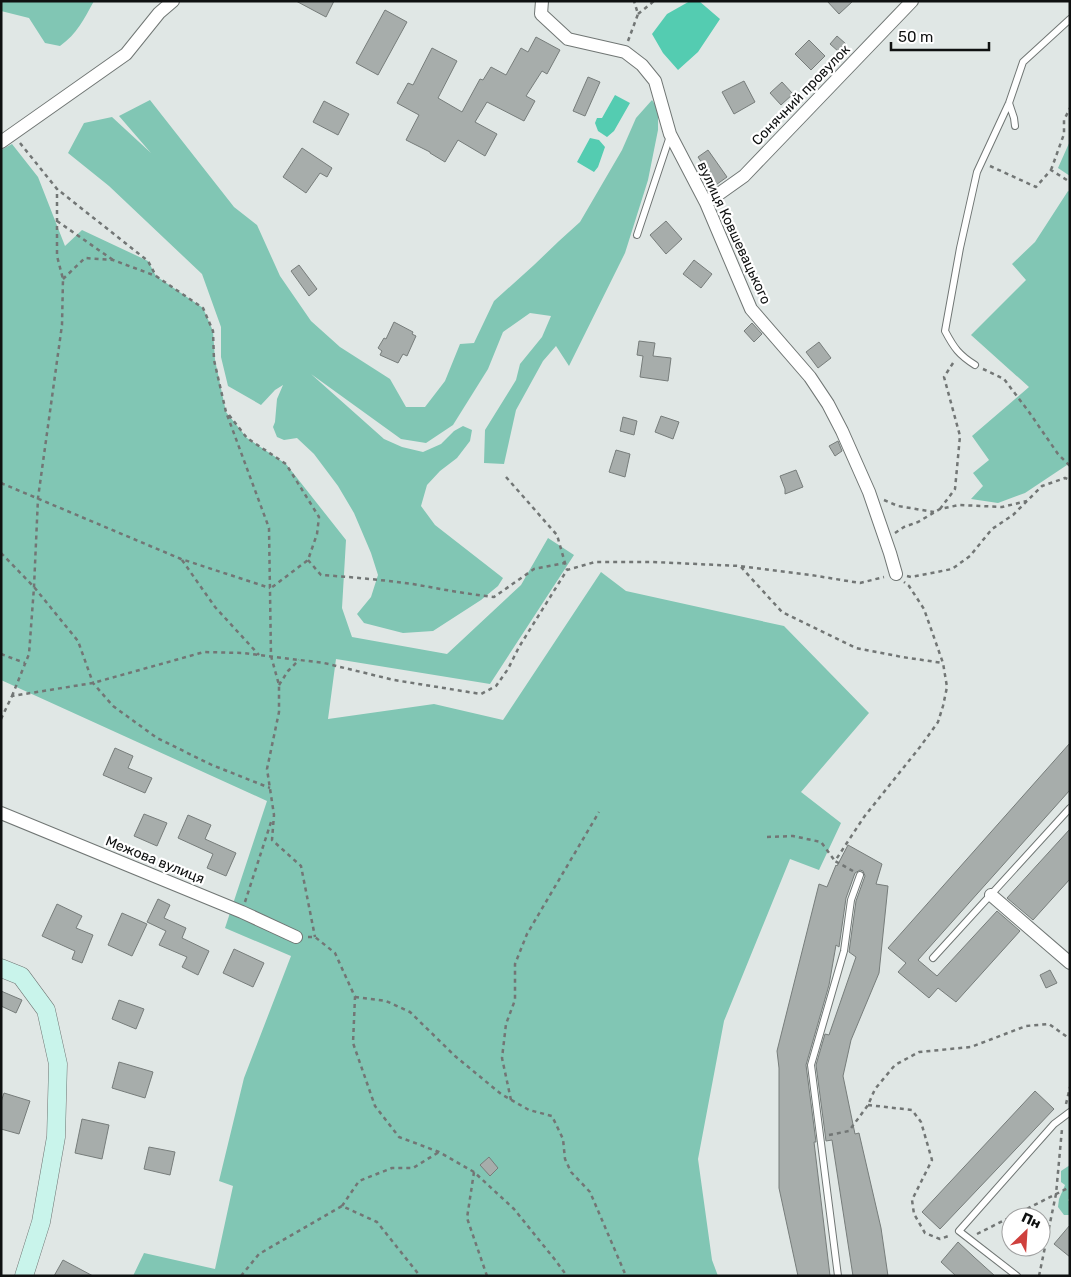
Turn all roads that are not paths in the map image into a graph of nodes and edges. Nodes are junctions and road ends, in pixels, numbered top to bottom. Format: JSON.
{"nodes":[{"id":1,"x":152,"y":1,"type":"edge"},
{"id":2,"x":173,"y":1,"type":"edge"},
{"id":3,"x":542,"y":1,"type":"edge"},
{"id":4,"x":912,"y":1,"type":"edge"},
{"id":5,"x":159,"y":13,"type":"junction"},
{"id":6,"x":1070,"y":19,"type":"edge"},
{"id":7,"x":1009,"y":103,"type":"junction"},
{"id":8,"x":1016,"y":126,"type":"dead end"},
{"id":9,"x":670,"y":134,"type":"junction"},
{"id":10,"x":1,"y":142,"type":"edge"},
{"id":11,"x":706,"y":203,"type":"junction"},
{"id":12,"x":637,"y":235,"type":"dead end"},
{"id":13,"x":975,"y":365,"type":"road end"},
{"id":14,"x":896,"y":574,"type":"road end"},
{"id":15,"x":1070,"y":808,"type":"edge"},
{"id":16,"x":1,"y":814,"type":"edge"},
{"id":17,"x":860,"y":875,"type":"road end"},
{"id":18,"x":991,"y":895,"type":"junction"},
{"id":19,"x":296,"y":937,"type":"dead end"},
{"id":20,"x":933,"y":958,"type":"dead end"},
{"id":21,"x":1070,"y":962,"type":"edge"},
{"id":22,"x":1,"y":968,"type":"edge"},
{"id":23,"x":1070,"y":1112,"type":"edge"},
{"id":24,"x":24,"y":1276,"type":"edge"},
{"id":25,"x":838,"y":1276,"type":"edge"},
{"id":26,"x":1017,"y":1276,"type":"edge"}],
"edges":[{"from":1,"to":5,"type":"street"},
{"from":2,"to":5,"type":"street"},
{"from":3,"to":9,"type":"street","name":"вулиця Ковшевацького"},
{"from":4,"to":11,"type":"street","name":"Сонячний провулок"},
{"from":5,"to":10,"type":"street"},
{"from":6,"to":7,"type":"lane"},
{"from":7,"to":8,"type":"lane"},
{"from":7,"to":13,"type":"lane"},
{"from":9,"to":11,"type":"street","name":"вулиця Ковшевацького"},
{"from":9,"to":12,"type":"lane"},
{"from":11,"to":14,"type":"street","name":"вулиця Ковшевацького"},
{"from":15,"to":18,"type":"lane"},
{"from":16,"to":19,"type":"street","name":"Межова вулиця"},
{"from":17,"to":25,"type":"lane"},
{"from":18,"to":20,"type":"lane"},
{"from":18,"to":21,"type":"street"},
{"from":22,"to":24,"type":"street"},
{"from":23,"to":26,"type":"lane"}]}
